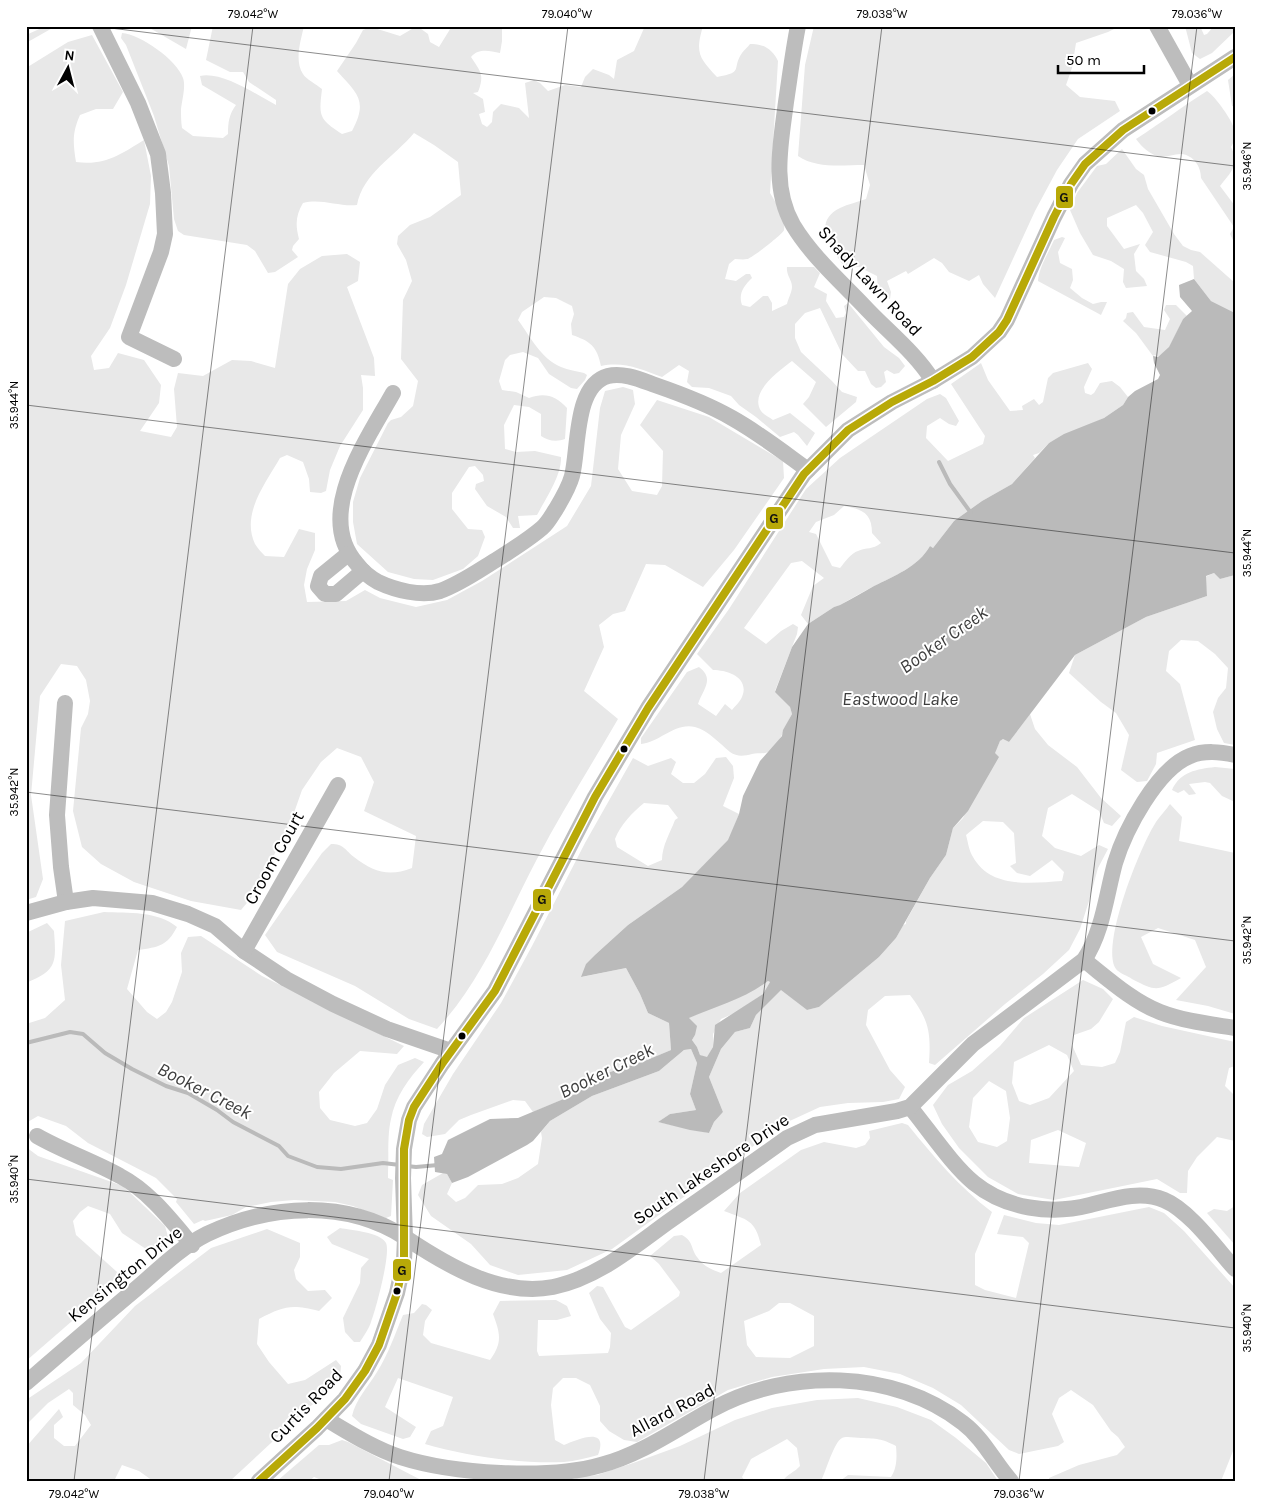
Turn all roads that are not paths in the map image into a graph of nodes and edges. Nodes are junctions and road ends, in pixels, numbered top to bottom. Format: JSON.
{"nodes":[{"id":1,"x":100,"y":26,"type":"edge"},
{"id":2,"x":798,"y":26,"type":"edge"},
{"id":3,"x":1157,"y":26,"type":"edge"},
{"id":4,"x":1235,"y":57,"type":"edge"},
{"id":5,"x":1190,"y":85,"type":"junction"},
{"id":6,"x":174,"y":359,"type":"dead end"},
{"id":7,"x":933,"y":380,"type":"junction"},
{"id":8,"x":393,"y":393,"type":"dead end"},
{"id":9,"x":808,"y":470,"type":"junction"},
{"id":10,"x":348,"y":554,"type":"junction"},
{"id":11,"x":363,"y":571,"type":"junction"},
{"id":12,"x":65,"y":703,"type":"dead end"},
{"id":13,"x":1235,"y":755,"type":"edge"},
{"id":14,"x":338,"y":785,"type":"dead end"},
{"id":15,"x":66,"y":902,"type":"junction"},
{"id":16,"x":26,"y":913,"type":"edge"},
{"id":17,"x":244,"y":951,"type":"junction"},
{"id":18,"x":1084,"y":960,"type":"junction"},
{"id":19,"x":1235,"y":1028,"type":"edge"},
{"id":20,"x":451,"y":1051,"type":"junction"},
{"id":21,"x":910,"y":1107,"type":"junction"},
{"id":22,"x":37,"y":1136,"type":"dead end"},
{"id":23,"x":406,"y":1238,"type":"junction"},
{"id":24,"x":192,"y":1244,"type":"junction"},
{"id":25,"x":1235,"y":1269,"type":"edge"},
{"id":26,"x":26,"y":1384,"type":"edge"},
{"id":27,"x":326,"y":1419,"type":"junction"},
{"id":28,"x":551,"y":1477,"type":"edge"},
{"id":29,"x":259,"y":1481,"type":"edge"},
{"id":30,"x":1011,"y":1481,"type":"edge"}],
"edges":[{"from":1,"to":6,"type":"street"},
{"from":2,"to":7,"type":"street","name":"Shady Lawn Road"},
{"from":3,"to":5,"type":"street"},
{"from":4,"to":5,"type":"street","name":"Curtis Road"},
{"from":5,"to":7,"type":"street","name":"Curtis Road"},
{"from":7,"to":9,"type":"street","name":"Curtis Road"},
{"from":8,"to":10,"type":"street"},
{"from":9,"to":11,"type":"street"},
{"from":9,"to":20,"type":"street","name":"Curtis Road"},
{"from":10,"to":11,"type":"street"},
{"from":10,"to":11,"type":"street"},
{"from":12,"to":15,"type":"street"},
{"from":13,"to":18,"type":"street","name":"South Lakeshore Drive"},
{"from":14,"to":17,"type":"street","name":"Croom Court"},
{"from":15,"to":16,"type":"street"},
{"from":15,"to":17,"type":"street"},
{"from":17,"to":20,"type":"street"},
{"from":18,"to":19,"type":"street"},
{"from":18,"to":21,"type":"street","name":"South Lakeshore Drive"},
{"from":20,"to":23,"type":"street","name":"Curtis Road"},
{"from":21,"to":23,"type":"street","name":"South Lakeshore Drive"},
{"from":21,"to":25,"type":"street"},
{"from":22,"to":24,"type":"street"},
{"from":23,"to":24,"type":"street","name":"Kensington Drive"},
{"from":23,"to":27,"type":"street","name":"Curtis Road"},
{"from":24,"to":26,"type":"street","name":"Kensington Drive"},
{"from":27,"to":28,"type":"street","name":"Allard Road"},
{"from":27,"to":29,"type":"street","name":"Curtis Road"},
{"from":28,"to":30,"type":"street","name":"Allard Road"}]}
